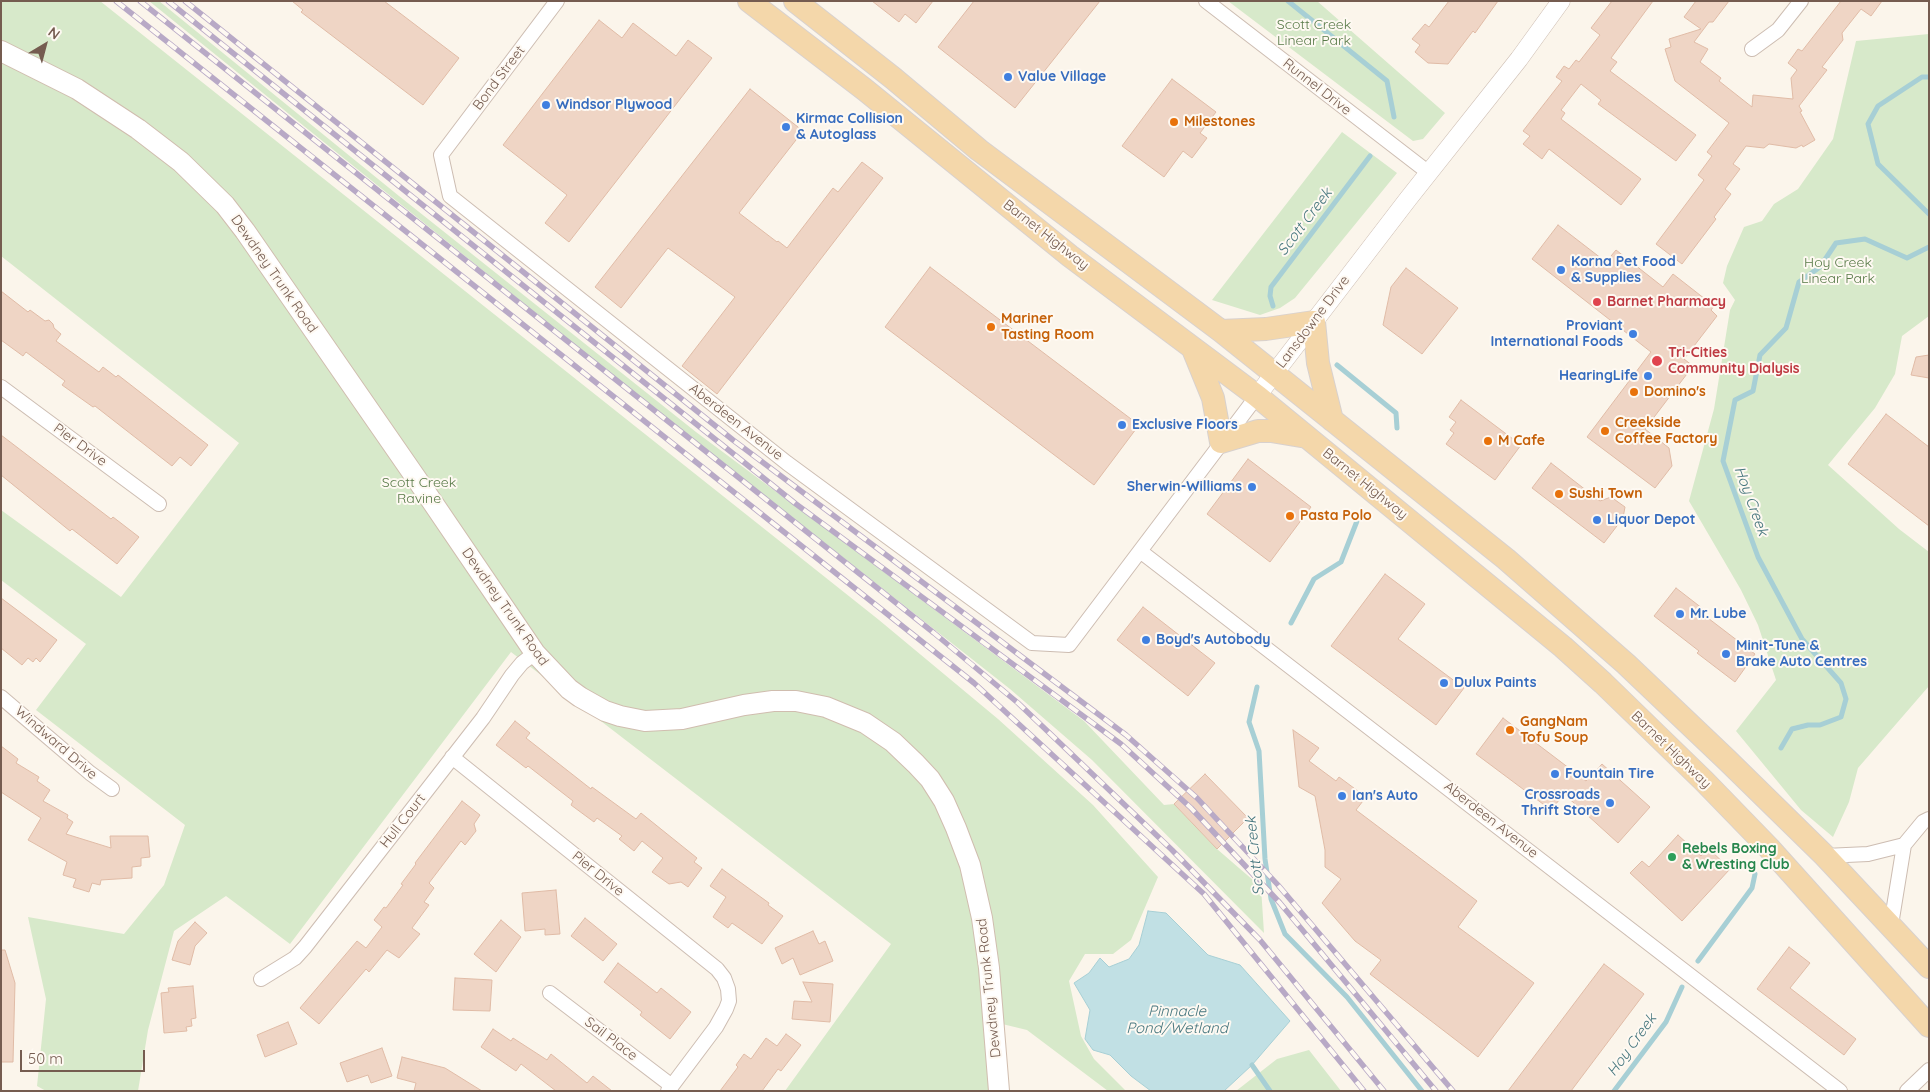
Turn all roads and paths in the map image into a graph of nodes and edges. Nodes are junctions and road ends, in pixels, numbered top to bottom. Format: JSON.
{"nodes":[{"id":1,"x":557,"y":1,"type":"edge"},
{"id":2,"x":749,"y":1,"type":"edge"},
{"id":3,"x":795,"y":1,"type":"edge"},
{"id":4,"x":1206,"y":1,"type":"edge"},
{"id":5,"x":1562,"y":1,"type":"edge"},
{"id":6,"x":1801,"y":1,"type":"edge"},
{"id":7,"x":1752,"y":49,"type":"dead end"},
{"id":8,"x":1,"y":51,"type":"edge"},
{"id":9,"x":441,"y":155,"type":"joint"},
{"id":10,"x":1429,"y":173,"type":"junction"},
{"id":11,"x":1314,"y":322,"type":"junction"},
{"id":12,"x":1221,"y":331,"type":"junction"},
{"id":13,"x":1192,"y":348,"type":"junction"},
{"id":14,"x":1274,"y":374,"type":"junction"},
{"id":15,"x":1,"y":387,"type":"edge"},
{"id":16,"x":1257,"y":396,"type":"junction"},
{"id":17,"x":1332,"y":420,"type":"junction"},
{"id":18,"x":1308,"y":437,"type":"junction"},
{"id":19,"x":1221,"y":442,"type":"junction"},
{"id":20,"x":159,"y":504,"type":"dead end"},
{"id":21,"x":1140,"y":551,"type":"junction"},
{"id":22,"x":1069,"y":645,"type":"joint"},
{"id":23,"x":535,"y":653,"type":"junction"},
{"id":24,"x":1,"y":696,"type":"edge"},
{"id":25,"x":452,"y":757,"type":"junction"},
{"id":26,"x":112,"y":789,"type":"dead end"},
{"id":27,"x":1929,"y":819,"type":"edge"},
{"id":28,"x":1904,"y":845,"type":"junction"},
{"id":29,"x":1825,"y":856,"type":"junction"},
{"id":30,"x":1891,"y":925,"type":"junction"},
{"id":31,"x":1929,"y":967,"type":"edge"},
{"id":32,"x":261,"y":979,"type":"dead end"},
{"id":33,"x":550,"y":993,"type":"dead end"},
{"id":34,"x":1929,"y":1026,"type":"edge"},
{"id":35,"x":1929,"y":1070,"type":"edge"},
{"id":36,"x":670,"y":1088,"type":"edge"},
{"id":37,"x":999,"y":1091,"type":"edge"},
{"id":38,"x":1840,"y":1091,"type":"edge"},
{"id":39,"x":1907,"y":1091,"type":"edge"}],
"edges":[{"from":1,"to":9,"type":"street","name":"Bond Street"},
{"from":2,"to":13,"type":"main road","name":"Barnet Highway"},
{"from":3,"to":12,"type":"main road","name":"Barnet Highway"},
{"from":4,"to":10,"type":"street","name":"Runnel Drive"},
{"from":5,"to":10,"type":"street","name":"Lansdowne Drive"},
{"from":6,"to":7,"type":"street"},
{"from":8,"to":23,"type":"main road","name":"Dewdney Trunk Road"},
{"from":9,"to":22,"type":"street","name":"Aberdeen Avenue"},
{"from":10,"to":11,"type":"street","name":"Lansdowne Drive"},
{"from":11,"to":12,"type":"main road"},
{"from":11,"to":14,"type":"street","name":"Lansdowne Drive"},
{"from":11,"to":17,"type":"main road"},
{"from":12,"to":14,"type":"main road","name":"Barnet Highway"},
{"from":13,"to":16,"type":"main road","name":"Barnet Highway"},
{"from":13,"to":19,"type":"main road"},
{"from":14,"to":16,"type":"street","name":"Lansdowne Drive"},
{"from":14,"to":17,"type":"main road","name":"Barnet Highway"},
{"from":15,"to":20,"type":"street","name":"Pier Drive"},
{"from":16,"to":18,"type":"main road","name":"Barnet Highway"},
{"from":16,"to":19,"type":"street","name":"Lansdowne Drive"},
{"from":17,"to":29,"type":"main road","name":"Barnet Highway"},
{"from":18,"to":19,"type":"main road"},
{"from":18,"to":34,"type":"main road","name":"Barnet Highway"},
{"from":19,"to":21,"type":"street","name":"Lansdowne Drive"},
{"from":21,"to":22,"type":"street","name":"Lansdowne Drive"},
{"from":21,"to":38,"type":"street","name":"Aberdeen Avenue"},
{"from":23,"to":25,"type":"street","name":"Hull Court"},
{"from":23,"to":37,"type":"main road","name":"Dewdney Trunk Road"},
{"from":24,"to":26,"type":"street","name":"Windward Drive"},
{"from":25,"to":32,"type":"street","name":"Hull Court"},
{"from":25,"to":36,"type":"street","name":"Pier Drive"},
{"from":27,"to":28,"type":"street"},
{"from":28,"to":29,"type":"street"},
{"from":28,"to":30,"type":"street"},
{"from":29,"to":30,"type":"main road","name":"Barnet Highway"},
{"from":30,"to":31,"type":"main road","name":"Barnet Highway"},
{"from":33,"to":36,"type":"street","name":"Sail Place"},
{"from":35,"to":39,"type":"street"}]}
